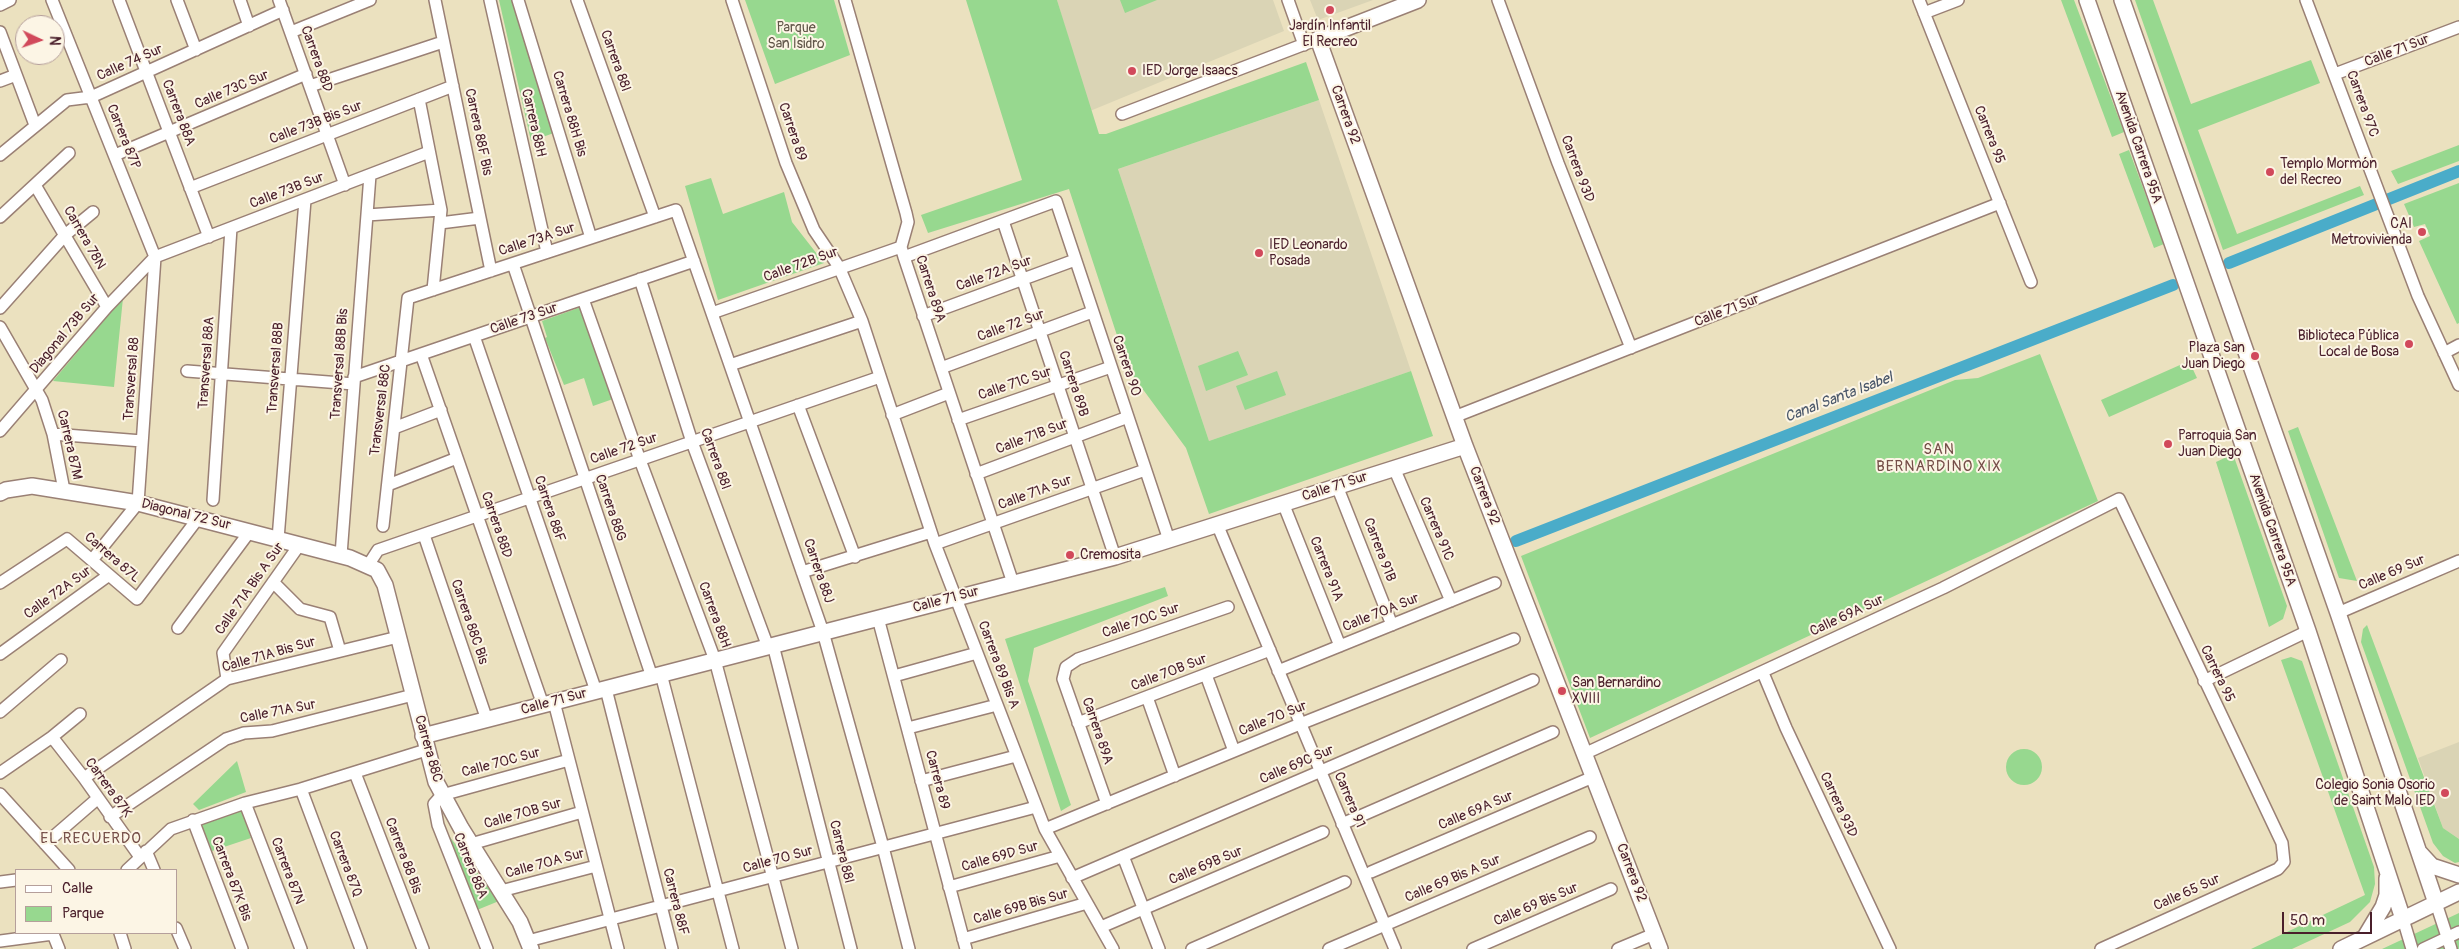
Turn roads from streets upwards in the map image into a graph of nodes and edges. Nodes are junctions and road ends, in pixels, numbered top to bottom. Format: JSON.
{"nodes":[{"id":1,"x":10,"y":0,"type":"edge"},
{"id":2,"x":52,"y":0,"type":"edge"},
{"id":3,"x":119,"y":0,"type":"edge"},
{"id":4,"x":178,"y":0,"type":"edge"},
{"id":5,"x":240,"y":0,"type":"edge"},
{"id":6,"x":370,"y":0,"type":"edge"},
{"id":7,"x":435,"y":0,"type":"edge"},
{"id":8,"x":490,"y":0,"type":"edge"},
{"id":9,"x":518,"y":0,"type":"edge"},
{"id":10,"x":577,"y":0,"type":"edge"},
{"id":11,"x":732,"y":0,"type":"edge"},
{"id":12,"x":845,"y":0,"type":"edge"},
{"id":13,"x":1288,"y":0,"type":"edge"},
{"id":14,"x":1418,"y":0,"type":"edge"},
{"id":15,"x":1498,"y":0,"type":"edge"},
{"id":16,"x":1919,"y":0,"type":"edge"},
{"id":17,"x":1958,"y":0,"type":"edge"},
{"id":18,"x":2087,"y":0,"type":"edge"},
{"id":19,"x":2122,"y":0,"type":"edge"},
{"id":20,"x":2306,"y":0,"type":"edge"},
{"id":21,"x":0,"y":5,"type":"edge"},
{"id":22,"x":281,"y":5,"type":"edge"},
{"id":23,"x":1924,"y":13,"type":"junction"},
{"id":24,"x":249,"y":26,"type":"junction"},
{"id":25,"x":2459,"y":27,"type":"edge"},
{"id":26,"x":0,"y":32,"type":"edge"},
{"id":27,"x":291,"y":32,"type":"junction"},
{"id":28,"x":443,"y":42,"type":"junction"},
{"id":29,"x":1311,"y":42,"type":"junction"},
{"id":30,"x":196,"y":50,"type":"junction"},
{"id":31,"x":146,"y":72,"type":"junction"},
{"id":32,"x":306,"y":74,"type":"junction"},
{"id":33,"x":2335,"y":74,"type":"junction"},
{"id":34,"x":16,"y":75,"type":"junction"},
{"id":35,"x":0,"y":80,"type":"edge"},
{"id":36,"x":310,"y":86,"type":"junction"},
{"id":37,"x":453,"y":86,"type":"junction"},
{"id":38,"x":91,"y":97,"type":"junction"},
{"id":39,"x":419,"y":99,"type":"junction"},
{"id":40,"x":1122,"y":114,"type":"dead end"},
{"id":41,"x":35,"y":126,"type":"junction"},
{"id":42,"x":169,"y":133,"type":"junction"},
{"id":43,"x":327,"y":135,"type":"junction"},
{"id":44,"x":429,"y":152,"type":"junction"},
{"id":45,"x":69,"y":153,"type":"dead end"},
{"id":46,"x":0,"y":155,"type":"edge"},
{"id":47,"x":115,"y":156,"type":"junction"},
{"id":48,"x":370,"y":176,"type":"junction"},
{"id":49,"x":34,"y":185,"type":"junction"},
{"id":50,"x":345,"y":185,"type":"junction"},
{"id":51,"x":190,"y":188,"type":"junction"},
{"id":52,"x":305,"y":200,"type":"junction"},
{"id":53,"x":1056,"y":201,"type":"joint"},
{"id":54,"x":2000,"y":203,"type":"junction"},
{"id":55,"x":441,"y":210,"type":"junction"},
{"id":56,"x":676,"y":210,"type":"joint"},
{"id":57,"x":93,"y":212,"type":"dead end"},
{"id":58,"x":367,"y":215,"type":"junction"},
{"id":59,"x":0,"y":217,"type":"edge"},
{"id":60,"x":654,"y":217,"type":"junction"},
{"id":61,"x":480,"y":218,"type":"junction"},
{"id":62,"x":1002,"y":221,"type":"junction"},
{"id":63,"x":440,"y":223,"type":"junction"},
{"id":64,"x":231,"y":228,"type":"junction"},
{"id":65,"x":66,"y":234,"type":"junction"},
{"id":66,"x":209,"y":237,"type":"junction"},
{"id":67,"x":592,"y":238,"type":"junction"},
{"id":68,"x":547,"y":252,"type":"junction"},
{"id":69,"x":902,"y":252,"type":"junction"},
{"id":70,"x":155,"y":257,"type":"junction"},
{"id":71,"x":1075,"y":260,"type":"junction"},
{"id":72,"x":694,"y":261,"type":"junction"},
{"id":73,"x":512,"y":264,"type":"junction"},
{"id":74,"x":839,"y":267,"type":"junction"},
{"id":75,"x":491,"y":271,"type":"junction"},
{"id":76,"x":640,"y":279,"type":"junction"},
{"id":77,"x":1022,"y":280,"type":"junction"},
{"id":78,"x":2032,"y":282,"type":"dead end"},
{"id":79,"x":433,"y":290,"type":"junction"},
{"id":80,"x":408,"y":298,"type":"joint"},
{"id":81,"x":583,"y":299,"type":"junction"},
{"id":82,"x":107,"y":307,"type":"junction"},
{"id":83,"x":0,"y":308,"type":"edge"},
{"id":84,"x":1092,"y":312,"type":"junction"},
{"id":85,"x":712,"y":313,"type":"junction"},
{"id":86,"x":923,"y":316,"type":"junction"},
{"id":87,"x":530,"y":317,"type":"junction"},
{"id":88,"x":862,"y":321,"type":"junction"},
{"id":89,"x":0,"y":327,"type":"edge"},
{"id":90,"x":1039,"y":331,"type":"junction"},
{"id":91,"x":474,"y":336,"type":"junction"},
{"id":92,"x":2459,"y":345,"type":"edge"},
{"id":93,"x":1631,"y":348,"type":"junction"},
{"id":94,"x":2444,"y":352,"type":"junction"},
{"id":95,"x":421,"y":354,"type":"junction"},
{"id":96,"x":402,"y":361,"type":"junction"},
{"id":97,"x":730,"y":365,"type":"junction"},
{"id":98,"x":1111,"y":367,"type":"junction"},
{"id":99,"x":941,"y":368,"type":"junction"},
{"id":100,"x":187,"y":372,"type":"dead end"},
{"id":101,"x":221,"y":374,"type":"junction"},
{"id":102,"x":880,"y":377,"type":"junction"},
{"id":103,"x":290,"y":380,"type":"junction"},
{"id":104,"x":354,"y":381,"type":"junction"},
{"id":105,"x":1058,"y":385,"type":"junction"},
{"id":106,"x":2459,"y":385,"type":"edge"},
{"id":107,"x":37,"y":390,"type":"junction"},
{"id":108,"x":949,"y":393,"type":"junction"},
{"id":109,"x":798,"y":406,"type":"junction"},
{"id":110,"x":441,"y":410,"type":"junction"},
{"id":111,"x":892,"y":415,"type":"junction"},
{"id":112,"x":1128,"y":417,"type":"junction"},
{"id":113,"x":1454,"y":418,"type":"junction"},
{"id":114,"x":958,"y":420,"type":"junction"},
{"id":115,"x":750,"y":422,"type":"junction"},
{"id":116,"x":394,"y":428,"type":"junction"},
{"id":117,"x":0,"y":431,"type":"edge"},
{"id":118,"x":53,"y":434,"type":"junction"},
{"id":119,"x":1075,"y":437,"type":"junction"},
{"id":120,"x":142,"y":441,"type":"junction"},
{"id":121,"x":692,"y":442,"type":"junction"},
{"id":122,"x":1465,"y":446,"type":"junction"},
{"id":123,"x":457,"y":458,"type":"junction"},
{"id":124,"x":640,"y":460,"type":"junction"},
{"id":125,"x":1394,"y":468,"type":"junction"},
{"id":126,"x":1145,"y":470,"type":"junction"},
{"id":127,"x":976,"y":474,"type":"junction"},
{"id":128,"x":584,"y":479,"type":"junction"},
{"id":129,"x":388,"y":485,"type":"junction"},
{"id":130,"x":1338,"y":486,"type":"junction"},
{"id":131,"x":0,"y":487,"type":"edge"},
{"id":132,"x":1092,"y":489,"type":"junction"},
{"id":133,"x":64,"y":490,"type":"junction"},
{"id":134,"x":0,"y":493,"type":"edge"},
{"id":135,"x":530,"y":498,"type":"junction"},
{"id":136,"x":2119,"y":499,"type":"joint"},
{"id":137,"x":213,"y":500,"type":"dead end"},
{"id":138,"x":138,"y":503,"type":"junction"},
{"id":139,"x":1283,"y":503,"type":"junction"},
{"id":140,"x":478,"y":516,"type":"junction"},
{"id":141,"x":199,"y":517,"type":"junction"},
{"id":142,"x":993,"y":524,"type":"junction"},
{"id":143,"x":1217,"y":524,"type":"junction"},
{"id":144,"x":383,"y":526,"type":"dead end"},
{"id":145,"x":250,"y":531,"type":"junction"},
{"id":146,"x":931,"y":532,"type":"junction"},
{"id":147,"x":424,"y":534,"type":"junction"},
{"id":148,"x":278,"y":538,"type":"junction"},
{"id":149,"x":1168,"y":540,"type":"junction"},
{"id":150,"x":300,"y":544,"type":"junction"},
{"id":151,"x":935,"y":544,"type":"junction"},
{"id":152,"x":341,"y":556,"type":"junction"},
{"id":153,"x":855,"y":556,"type":"junction"},
{"id":154,"x":1115,"y":556,"type":"junction"},
{"id":155,"x":92,"y":560,"type":"junction"},
{"id":156,"x":2459,"y":561,"type":"edge"},
{"id":157,"x":369,"y":564,"type":"junction"},
{"id":158,"x":802,"y":572,"type":"junction"},
{"id":159,"x":109,"y":575,"type":"junction"},
{"id":160,"x":273,"y":582,"type":"junction"},
{"id":161,"x":1012,"y":583,"type":"junction"},
{"id":162,"x":1495,"y":583,"type":"dead end"},
{"id":163,"x":0,"y":584,"type":"edge"},
{"id":164,"x":956,"y":598,"type":"junction"},
{"id":165,"x":1451,"y":601,"type":"junction"},
{"id":166,"x":1228,"y":607,"type":"dead end"},
{"id":167,"x":2338,"y":613,"type":"junction"},
{"id":168,"x":878,"y":618,"type":"junction"},
{"id":169,"x":1392,"y":625,"type":"junction"},
{"id":170,"x":178,"y":628,"type":"dead end"},
{"id":171,"x":823,"y":632,"type":"junction"},
{"id":172,"x":2308,"y":632,"type":"junction"},
{"id":173,"x":398,"y":637,"type":"junction"},
{"id":174,"x":1514,"y":639,"type":"dead end"},
{"id":175,"x":770,"y":646,"type":"junction"},
{"id":176,"x":1340,"y":646,"type":"junction"},
{"id":177,"x":1270,"y":650,"type":"junction"},
{"id":178,"x":340,"y":651,"type":"junction"},
{"id":179,"x":977,"y":653,"type":"junction"},
{"id":180,"x":0,"y":654,"type":"edge"},
{"id":181,"x":61,"y":660,"type":"dead end"},
{"id":182,"x":715,"y":660,"type":"junction"},
{"id":183,"x":1066,"y":667,"type":"joint"},
{"id":184,"x":1278,"y":671,"type":"junction"},
{"id":185,"x":1763,"y":673,"type":"junction"},
{"id":186,"x":1206,"y":675,"type":"junction"},
{"id":187,"x":657,"y":676,"type":"junction"},
{"id":188,"x":894,"y":676,"type":"junction"},
{"id":189,"x":228,"y":679,"type":"junction"},
{"id":190,"x":1533,"y":680,"type":"dead end"},
{"id":191,"x":2204,"y":681,"type":"junction"},
{"id":192,"x":601,"y":690,"type":"junction"},
{"id":193,"x":413,"y":695,"type":"junction"},
{"id":194,"x":1147,"y":697,"type":"junction"},
{"id":195,"x":548,"y":704,"type":"junction"},
{"id":196,"x":997,"y":705,"type":"junction"},
{"id":197,"x":0,"y":712,"type":"edge"},
{"id":198,"x":80,"y":714,"type":"dead end"},
{"id":199,"x":487,"y":720,"type":"junction"},
{"id":200,"x":1078,"y":723,"type":"junction"},
{"id":201,"x":1300,"y":724,"type":"junction"},
{"id":202,"x":908,"y":728,"type":"junction"},
{"id":203,"x":1553,"y":732,"type":"dead end"},
{"id":204,"x":52,"y":738,"type":"junction"},
{"id":205,"x":424,"y":743,"type":"junction"},
{"id":206,"x":1234,"y":752,"type":"junction"},
{"id":207,"x":1584,"y":754,"type":"junction"},
{"id":208,"x":1016,"y":756,"type":"junction"},
{"id":209,"x":569,"y":760,"type":"junction"},
{"id":210,"x":1320,"y":771,"type":"junction"},
{"id":211,"x":0,"y":772,"type":"edge"},
{"id":212,"x":355,"y":773,"type":"junction"},
{"id":213,"x":1175,"y":776,"type":"junction"},
{"id":214,"x":1593,"y":777,"type":"junction"},
{"id":215,"x":84,"y":778,"type":"junction"},
{"id":216,"x":921,"y":781,"type":"junction"},
{"id":217,"x":301,"y":790,"type":"junction"},
{"id":218,"x":0,"y":794,"type":"edge"},
{"id":219,"x":442,"y":795,"type":"junction"},
{"id":220,"x":97,"y":799,"type":"junction"},
{"id":221,"x":245,"y":803,"type":"junction"},
{"id":222,"x":1106,"y":804,"type":"junction"},
{"id":223,"x":1036,"y":807,"type":"junction"},
{"id":224,"x":582,"y":812,"type":"junction"},
{"id":225,"x":110,"y":817,"type":"junction"},
{"id":226,"x":193,"y":820,"type":"junction"},
{"id":227,"x":1342,"y":824,"type":"junction"},
{"id":228,"x":1045,"y":829,"type":"junction"},
{"id":229,"x":1322,"y":832,"type":"dead end"},
{"id":230,"x":935,"y":834,"type":"junction"},
{"id":231,"x":1590,"y":837,"type":"dead end"},
{"id":232,"x":45,"y":844,"type":"junction"},
{"id":233,"x":471,"y":844,"type":"junction"},
{"id":234,"x":883,"y":848,"type":"junction"},
{"id":235,"x":2418,"y":850,"type":"junction"},
{"id":236,"x":143,"y":854,"type":"junction"},
{"id":237,"x":1060,"y":856,"type":"junction"},
{"id":238,"x":1123,"y":856,"type":"junction"},
{"id":239,"x":829,"y":862,"type":"junction"},
{"id":240,"x":2284,"y":862,"type":"joint"},
{"id":241,"x":2386,"y":864,"type":"junction"},
{"id":242,"x":596,"y":866,"type":"junction"},
{"id":243,"x":68,"y":869,"type":"edge"},
{"id":244,"x":128,"y":869,"type":"edge"},
{"id":245,"x":153,"y":869,"type":"edge"},
{"id":246,"x":1371,"y":872,"type":"dead end"},
{"id":247,"x":2459,"y":875,"type":"edge"},
{"id":248,"x":773,"y":877,"type":"junction"},
{"id":249,"x":1072,"y":878,"type":"junction"},
{"id":250,"x":15,"y":880,"type":"edge"},
{"id":251,"x":0,"y":882,"type":"edge"},
{"id":252,"x":1345,"y":882,"type":"dead end"},
{"id":253,"x":949,"y":887,"type":"junction"},
{"id":254,"x":1611,"y":889,"type":"dead end"},
{"id":255,"x":501,"y":891,"type":"junction"},
{"id":256,"x":718,"y":891,"type":"junction"},
{"id":257,"x":2459,"y":892,"type":"edge"},
{"id":258,"x":1087,"y":903,"type":"junction"},
{"id":259,"x":2436,"y":903,"type":"junction"},
{"id":260,"x":661,"y":906,"type":"junction"},
{"id":261,"x":1144,"y":910,"type":"junction"},
{"id":262,"x":2403,"y":919,"type":"junction"},
{"id":263,"x":610,"y":920,"type":"junction"},
{"id":264,"x":1385,"y":925,"type":"junction"},
{"id":265,"x":1101,"y":927,"type":"junction"},
{"id":266,"x":2459,"y":932,"type":"edge"},
{"id":267,"x":178,"y":933,"type":"edge"},
{"id":268,"x":53,"y":934,"type":"edge"},
{"id":269,"x":120,"y":934,"type":"edge"},
{"id":270,"x":1654,"y":934,"type":"junction"},
{"id":271,"x":2364,"y":938,"type":"junction"},
{"id":272,"x":2447,"y":938,"type":"junction"},
{"id":273,"x":0,"y":941,"type":"edge"},
{"id":274,"x":965,"y":944,"type":"edge"},
{"id":275,"x":529,"y":945,"type":"edge"},
{"id":276,"x":2114,"y":946,"type":"edge"},
{"id":277,"x":59,"y":949,"type":"edge"},
{"id":278,"x":125,"y":949,"type":"edge"},
{"id":279,"x":185,"y":949,"type":"edge"},
{"id":280,"x":242,"y":949,"type":"edge"},
{"id":281,"x":301,"y":949,"type":"edge"},
{"id":282,"x":361,"y":949,"type":"edge"},
{"id":283,"x":423,"y":949,"type":"edge"},
{"id":284,"x":487,"y":949,"type":"edge"},
{"id":285,"x":618,"y":949,"type":"edge"},
{"id":286,"x":672,"y":949,"type":"edge"},
{"id":287,"x":733,"y":949,"type":"edge"},
{"id":288,"x":792,"y":949,"type":"edge"},
{"id":289,"x":851,"y":949,"type":"edge"},
{"id":290,"x":908,"y":949,"type":"edge"},
{"id":291,"x":1113,"y":949,"type":"edge"},
{"id":292,"x":1159,"y":949,"type":"edge"},
{"id":293,"x":1192,"y":949,"type":"edge"},
{"id":294,"x":1329,"y":949,"type":"edge"},
{"id":295,"x":1395,"y":949,"type":"edge"},
{"id":296,"x":1473,"y":949,"type":"edge"},
{"id":297,"x":1618,"y":949,"type":"edge"},
{"id":298,"x":1660,"y":949,"type":"edge"},
{"id":299,"x":1890,"y":949,"type":"edge"},
{"id":300,"x":2101,"y":949,"type":"edge"},
{"id":301,"x":2341,"y":949,"type":"edge"},
{"id":302,"x":2412,"y":949,"type":"edge"},
{"id":303,"x":2423,"y":949,"type":"edge"},
{"id":304,"x":2451,"y":949,"type":"edge"}],
"edges":[{"from":1,"to":21,"type":"street"},
{"from":2,"to":38,"type":"street","name":"Carrera 87P"},
{"from":3,"to":31,"type":"street","name":"Carrera 88A"},
{"from":4,"to":30,"type":"street"},
{"from":5,"to":24,"type":"street"},
{"from":6,"to":27,"type":"street"},
{"from":7,"to":28,"type":"street","name":"Carrera 88F Bis"},
{"from":8,"to":68,"type":"street","name":"Carrera 88H"},
{"from":9,"to":67,"type":"street","name":"Carrera 88H Bis"},
{"from":10,"to":60,"type":"street","name":"Carrera 88I"},
{"from":11,"to":74,"type":"street","name":"Carrera 89"},
{"from":12,"to":69,"type":"street","name":"Carrera 89A"},
{"from":13,"to":29,"type":"street","name":"Carrera 92"},
{"from":14,"to":29,"type":"street"},
{"from":15,"to":93,"type":"street","name":"Carrera 93D"},
{"from":16,"to":23,"type":"street","name":"Carrera 95"},
{"from":17,"to":23,"type":"street"},
{"from":18,"to":172,"type":"street","name":"Avenida Carrera 95A"},
{"from":19,"to":167,"type":"street"},
{"from":20,"to":33,"type":"street","name":"Carrera 97C"},
{"from":22,"to":24,"type":"street","name":"Calle 74 Sur"},
{"from":22,"to":27,"type":"street","name":"Carrera 88D"},
{"from":23,"to":54,"type":"street","name":"Carrera 95"},
{"from":24,"to":30,"type":"street","name":"Calle 74 Sur"},
{"from":25,"to":33,"type":"street","name":"Calle 71 Sur"},
{"from":26,"to":34,"type":"street"},
{"from":27,"to":32,"type":"street","name":"Carrera 88D"},
{"from":28,"to":36,"type":"street"},
{"from":28,"to":37,"type":"street","name":"Carrera 88F Bis"},
{"from":29,"to":40,"type":"street"},
{"from":29,"to":113,"type":"street","name":"Carrera 92"},
{"from":30,"to":31,"type":"street","name":"Calle 74 Sur"},
{"from":31,"to":38,"type":"street","name":"Calle 74 Sur"},
{"from":31,"to":42,"type":"street","name":"Carrera 88A"},
{"from":32,"to":36,"type":"street","name":"Carrera 88D"},
{"from":32,"to":42,"type":"street","name":"Calle 73C Sur"},
{"from":33,"to":94,"type":"street","name":"Carrera 97C"},
{"from":34,"to":35,"type":"street"},
{"from":34,"to":41,"type":"street"},
{"from":36,"to":43,"type":"street","name":"Carrera 88D"},
{"from":37,"to":39,"type":"street","name":"Calle 73B Bis Sur"},
{"from":37,"to":61,"type":"street","name":"Carrera 88F Bis"},
{"from":38,"to":41,"type":"street","name":"Calle 74 Sur"},
{"from":38,"to":47,"type":"street","name":"Carrera 87P"},
{"from":39,"to":43,"type":"street","name":"Calle 73B Bis Sur"},
{"from":39,"to":44,"type":"street"},
{"from":41,"to":46,"type":"street","name":"Calle 74 Sur"},
{"from":42,"to":47,"type":"street","name":"Calle 73C Sur"},
{"from":42,"to":51,"type":"street","name":"Carrera 88A"},
{"from":43,"to":50,"type":"street","name":"Carrera 88D"},
{"from":43,"to":51,"type":"street","name":"Calle 73B Bis Sur"},
{"from":44,"to":48,"type":"street","name":"Calle 73B Sur"},
{"from":44,"to":55,"type":"street"},
{"from":45,"to":49,"type":"street"},
{"from":47,"to":70,"type":"street","name":"Carrera 87P"},
{"from":48,"to":50,"type":"street","name":"Calle 73B Sur"},
{"from":48,"to":58,"type":"street","name":"Transversal 88B Bis"},
{"from":49,"to":59,"type":"street"},
{"from":49,"to":65,"type":"street","name":"Carrera 78N"},
{"from":50,"to":52,"type":"street","name":"Calle 73B Sur"},
{"from":51,"to":66,"type":"street","name":"Carrera 88A"},
{"from":52,"to":64,"type":"street","name":"Calle 73B Sur"},
{"from":52,"to":103,"type":"street","name":"Transversal 88B"},
{"from":53,"to":62,"type":"street","name":"Calle 72B Sur"},
{"from":53,"to":71,"type":"street","name":"Carrera 90"},
{"from":54,"to":78,"type":"street","name":"Carrera 95"},
{"from":54,"to":93,"type":"street","name":"Calle 71 Sur"},
{"from":55,"to":58,"type":"street"},
{"from":55,"to":63,"type":"street"},
{"from":56,"to":60,"type":"street","name":"Calle 73A Sur"},
{"from":56,"to":72,"type":"street","name":"Carrera 88J"},
{"from":57,"to":65,"type":"street"},
{"from":58,"to":104,"type":"street","name":"Transversal 88B Bis"},
{"from":60,"to":67,"type":"street","name":"Calle 73A Sur"},
{"from":61,"to":63,"type":"street"},
{"from":61,"to":75,"type":"street","name":"Carrera 88F Bis"},
{"from":62,"to":69,"type":"street","name":"Calle 72B Sur"},
{"from":62,"to":77,"type":"street","name":"Carrera 89B"},
{"from":63,"to":79,"type":"street"},
{"from":64,"to":66,"type":"street","name":"Calle 73B Sur"},
{"from":64,"to":101,"type":"street","name":"Transversal 88A"},
{"from":65,"to":82,"type":"street","name":"Carrera 78N"},
{"from":65,"to":83,"type":"street"},
{"from":66,"to":70,"type":"street","name":"Calle 73B Sur"},
{"from":67,"to":68,"type":"street","name":"Calle 73A Sur"},
{"from":68,"to":73,"type":"street","name":"Calle 73A Sur"},
{"from":69,"to":74,"type":"street","name":"Calle 72B Sur"},
{"from":69,"to":86,"type":"street","name":"Carrera 89A"},
{"from":70,"to":82,"type":"street","name":"Diagonal 73B Sur"},
{"from":70,"to":120,"type":"street","name":"Transversal 88"},
{"from":71,"to":77,"type":"street","name":"Calle 72A Sur"},
{"from":71,"to":84,"type":"street","name":"Carrera 90"},
{"from":72,"to":76,"type":"street","name":"Calle 73 Sur"},
{"from":72,"to":85,"type":"street","name":"Carrera 88J"},
{"from":73,"to":75,"type":"street","name":"Calle 73A Sur"},
{"from":73,"to":87,"type":"street","name":"Carrera 88G"},
{"from":74,"to":85,"type":"street","name":"Calle 72B Sur"},
{"from":74,"to":88,"type":"street","name":"Carrera 89 Bis A"},
{"from":75,"to":79,"type":"street","name":"Calle 73A Sur"},
{"from":76,"to":81,"type":"street","name":"Calle 73 Sur"},
{"from":76,"to":121,"type":"street","name":"Carrera 88I"},
{"from":77,"to":86,"type":"street","name":"Calle 72A Sur"},
{"from":77,"to":90,"type":"street","name":"Carrera 89B"},
{"from":79,"to":80,"type":"street","name":"Calle 73A Sur"},
{"from":80,"to":96,"type":"street","name":"Transversal 88C"},
{"from":81,"to":87,"type":"street","name":"Calle 73 Sur"},
{"from":81,"to":124,"type":"street","name":"Carrera 88H"},
{"from":82,"to":107,"type":"street","name":"Diagonal 73B Sur"},
{"from":84,"to":90,"type":"street","name":"Calle 72 Sur"},
{"from":84,"to":98,"type":"street","name":"Carrera 90"},
{"from":85,"to":97,"type":"street","name":"Carrera 88J"},
{"from":86,"to":99,"type":"street","name":"Carrera 89A"},
{"from":87,"to":91,"type":"street","name":"Calle 73 Sur"},
{"from":87,"to":128,"type":"street","name":"Carrera 88G"},
{"from":88,"to":97,"type":"street"},
{"from":88,"to":102,"type":"street","name":"Carrera 89 Bis A"},
{"from":89,"to":107,"type":"street","name":"Carrera 87M"},
{"from":90,"to":99,"type":"street","name":"Calle 72 Sur"},
{"from":90,"to":105,"type":"street","name":"Carrera 89B"},
{"from":91,"to":95,"type":"street","name":"Calle 73 Sur"},
{"from":91,"to":135,"type":"street","name":"Carrera 88F"},
{"from":92,"to":94,"type":"street"},
{"from":93,"to":113,"type":"street","name":"Calle 71 Sur"},
{"from":94,"to":106,"type":"street","name":"Carrera 97C"},
{"from":95,"to":96,"type":"street","name":"Calle 73 Sur"},
{"from":95,"to":110,"type":"street","name":"Carrera 88D"},
{"from":96,"to":104,"type":"street","name":"Calle 73 Sur"},
{"from":96,"to":116,"type":"street","name":"Transversal 88C"},
{"from":97,"to":115,"type":"street","name":"Carrera 88J"},
{"from":98,"to":105,"type":"street","name":"Calle 71C Sur"},
{"from":98,"to":112,"type":"street","name":"Carrera 90"},
{"from":99,"to":108,"type":"street","name":"Carrera 89A"},
{"from":100,"to":101,"type":"street","name":"Calle 73 Sur"},
{"from":101,"to":103,"type":"street","name":"Calle 73 Sur"},
{"from":101,"to":137,"type":"street","name":"Transversal 88A"},
{"from":102,"to":109,"type":"street","name":"Calle 72 Sur"},
{"from":102,"to":111,"type":"street","name":"Carrera 89 Bis A"},
{"from":103,"to":104,"type":"street","name":"Calle 73 Sur"},
{"from":103,"to":148,"type":"street","name":"Transversal 88B"},
{"from":104,"to":152,"type":"street","name":"Transversal 88B Bis"},
{"from":105,"to":114,"type":"street","name":"Calle 71C Sur"},
{"from":105,"to":119,"type":"street","name":"Carrera 89B"},
{"from":107,"to":117,"type":"street","name":"Diagonal 73B Sur"},
{"from":107,"to":118,"type":"street","name":"Carrera 87M"},
{"from":108,"to":111,"type":"street"},
{"from":108,"to":114,"type":"street","name":"Carrera 89A"},
{"from":109,"to":115,"type":"street","name":"Calle 72 Sur"},
{"from":109,"to":153,"type":"street"},
{"from":110,"to":116,"type":"street"},
{"from":110,"to":123,"type":"street","name":"Carrera 88D"},
{"from":111,"to":146,"type":"street","name":"Carrera 89 Bis A"},
{"from":112,"to":119,"type":"street","name":"Calle 71B Sur"},
{"from":112,"to":126,"type":"street","name":"Carrera 90"},
{"from":113,"to":122,"type":"street","name":"Carrera 92"},
{"from":114,"to":127,"type":"street","name":"Carrera 89A"},
{"from":115,"to":121,"type":"street","name":"Calle 72 Sur"},
{"from":115,"to":158,"type":"street","name":"Carrera 88J"},
{"from":116,"to":129,"type":"street","name":"Transversal 88C"},
{"from":118,"to":120,"type":"street"},
{"from":118,"to":133,"type":"street","name":"Carrera 87M"},
{"from":119,"to":127,"type":"street","name":"Calle 71B Sur"},
{"from":119,"to":132,"type":"street","name":"Carrera 89B"},
{"from":120,"to":138,"type":"street","name":"Transversal 88"},
{"from":121,"to":124,"type":"street","name":"Calle 72 Sur"},
{"from":121,"to":175,"type":"street","name":"Carrera 88I"},
{"from":122,"to":125,"type":"street","name":"Calle 71 Sur"},
{"from":122,"to":207,"type":"street","name":"Carrera 92"},
{"from":123,"to":129,"type":"street"},
{"from":123,"to":140,"type":"street","name":"Carrera 88D"},
{"from":124,"to":128,"type":"street","name":"Calle 72 Sur"},
{"from":124,"to":182,"type":"street","name":"Carrera 88H"},
{"from":125,"to":130,"type":"street","name":"Calle 71 Sur"},
{"from":125,"to":165,"type":"street","name":"Carrera 91C"},
{"from":126,"to":132,"type":"street","name":"Calle 71A Sur"},
{"from":126,"to":149,"type":"street","name":"Carrera 90"},
{"from":127,"to":142,"type":"street","name":"Carrera 89A"},
{"from":128,"to":135,"type":"street","name":"Calle 72 Sur"},
{"from":128,"to":187,"type":"street","name":"Carrera 88G"},
{"from":129,"to":144,"type":"street","name":"Transversal 88C"},
{"from":130,"to":139,"type":"street","name":"Calle 71 Sur"},
{"from":130,"to":169,"type":"street","name":"Carrera 91B"},
{"from":131,"to":134,"type":"street"},
{"from":132,"to":142,"type":"street","name":"Calle 71A Sur"},
{"from":132,"to":154,"type":"street","name":"Carrera 89B"},
{"from":133,"to":134,"type":"street","name":"Diagonal 72 Sur"},
{"from":133,"to":138,"type":"street","name":"Diagonal 72 Sur"},
{"from":135,"to":140,"type":"street","name":"Calle 72 Sur"},
{"from":135,"to":192,"type":"street","name":"Carrera 88F"},
{"from":136,"to":185,"type":"street","name":"Calle 69A Sur"},
{"from":136,"to":191,"type":"street","name":"Carrera 95"},
{"from":138,"to":141,"type":"street","name":"Diagonal 72 Sur"},
{"from":138,"to":155,"type":"street"},
{"from":139,"to":143,"type":"street","name":"Calle 71 Sur"},
{"from":139,"to":176,"type":"street","name":"Carrera 91A"},
{"from":140,"to":147,"type":"street","name":"Calle 72 Sur"},
{"from":140,"to":195,"type":"street","name":"Carrera 88D"},
{"from":141,"to":145,"type":"street","name":"Diagonal 72 Sur"},
{"from":141,"to":159,"type":"street","name":"Carrera 87L"},
{"from":142,"to":151,"type":"street","name":"Calle 71A Sur"},
{"from":142,"to":161,"type":"street","name":"Carrera 89A"},
{"from":143,"to":149,"type":"street","name":"Calle 71 Sur"},
{"from":143,"to":177,"type":"street","name":"Carrera 91"},
{"from":145,"to":148,"type":"street","name":"Diagonal 72 Sur"},
{"from":145,"to":170,"type":"street"},
{"from":146,"to":151,"type":"street","name":"Carrera 89 Bis A"},
{"from":146,"to":153,"type":"street"},
{"from":147,"to":157,"type":"street","name":"Calle 72 Sur"},
{"from":147,"to":199,"type":"street","name":"Carrera 88C Bis"},
{"from":148,"to":150,"type":"street","name":"Diagonal 72 Sur"},
{"from":149,"to":154,"type":"street","name":"Calle 71 Sur"},
{"from":150,"to":152,"type":"street","name":"Diagonal 72 Sur"},
{"from":150,"to":160,"type":"street","name":"Calle 71A Bis A Sur"},
{"from":151,"to":164,"type":"street","name":"Carrera 89 Bis A"},
{"from":152,"to":157,"type":"street","name":"Diagonal 72 Sur"},
{"from":153,"to":158,"type":"street"},
{"from":154,"to":161,"type":"street","name":"Calle 71 Sur"},
{"from":155,"to":159,"type":"street","name":"Carrera 87L"},
{"from":155,"to":163,"type":"street","name":"Carrera 87L"},
{"from":156,"to":167,"type":"street","name":"Calle 69 Sur"},
{"from":157,"to":173,"type":"street","name":"Carrera 88C"},
{"from":158,"to":171,"type":"street","name":"Carrera 88J"},
{"from":159,"to":180,"type":"street","name":"Calle 72A Sur"},
{"from":160,"to":178,"type":"street"},
{"from":160,"to":189,"type":"street","name":"Calle 71A Bis A Sur"},
{"from":161,"to":164,"type":"street","name":"Calle 71 Sur"},
{"from":162,"to":165,"type":"street","name":"Calle 70A Sur"},
{"from":164,"to":168,"type":"street","name":"Calle 71 Sur"},
{"from":164,"to":179,"type":"street","name":"Carrera 89 Bis A"},
{"from":165,"to":169,"type":"street","name":"Calle 70A Sur"},
{"from":166,"to":183,"type":"street","name":"Calle 70C Sur"},
{"from":167,"to":235,"type":"street"},
{"from":168,"to":171,"type":"street","name":"Calle 71 Sur"},
{"from":168,"to":188,"type":"street","name":"Carrera 89"},
{"from":169,"to":176,"type":"street","name":"Calle 70A Sur"},
{"from":171,"to":175,"type":"street","name":"Calle 71 Sur"},
{"from":171,"to":234,"type":"street","name":"Carrera 88J"},
{"from":172,"to":191,"type":"street"},
{"from":172,"to":241,"type":"street","name":"Avenida Carrera 95A"},
{"from":173,"to":178,"type":"street","name":"Calle 71A Bis Sur"},
{"from":173,"to":193,"type":"street","name":"Carrera 88C"},
{"from":174,"to":201,"type":"street","name":"Calle 70 Sur"},
{"from":175,"to":182,"type":"street","name":"Calle 71 Sur"},
{"from":175,"to":239,"type":"street","name":"Carrera 88I"},
{"from":176,"to":184,"type":"street","name":"Calle 70A Sur"},
{"from":177,"to":184,"type":"street","name":"Carrera 91"},
{"from":177,"to":186,"type":"street","name":"Calle 70B Sur"},
{"from":178,"to":189,"type":"street","name":"Calle 71A Bis Sur"},
{"from":179,"to":188,"type":"street"},
{"from":179,"to":196,"type":"street","name":"Carrera 89 Bis A"},
{"from":181,"to":197,"type":"street"},
{"from":182,"to":187,"type":"street","name":"Calle 71 Sur"},
{"from":182,"to":248,"type":"street","name":"Carrera 88H"},
{"from":183,"to":200,"type":"street","name":"Carrera 89A"},
{"from":184,"to":201,"type":"street","name":"Carrera 91"},
{"from":185,"to":207,"type":"street","name":"Calle 69A Sur"},
{"from":185,"to":299,"type":"street","name":"Carrera 93D"},
{"from":186,"to":194,"type":"street","name":"Calle 70B Sur"},
{"from":186,"to":206,"type":"street"},
{"from":187,"to":192,"type":"street","name":"Calle 71 Sur"},
{"from":187,"to":256,"type":"street","name":"Carrera 88G"},
{"from":188,"to":202,"type":"street","name":"Carrera 89"},
{"from":189,"to":215,"type":"street","name":"Calle 71A Bis Sur"},
{"from":190,"to":210,"type":"street","name":"Calle 69C Sur"},
{"from":191,"to":240,"type":"street","name":"Carrera 95"},
{"from":192,"to":195,"type":"street","name":"Calle 71 Sur"},
{"from":192,"to":260,"type":"street","name":"Carrera 88F"},
{"from":193,"to":205,"type":"street","name":"Carrera 88C"},
{"from":193,"to":225,"type":"street","name":"Calle 71A Sur"},
{"from":194,"to":200,"type":"street","name":"Calle 70B Sur"},
{"from":194,"to":213,"type":"street"},
{"from":195,"to":199,"type":"street","name":"Calle 71 Sur"},
{"from":195,"to":209,"type":"street","name":"Carrera 88D"},
{"from":196,"to":202,"type":"street"},
{"from":196,"to":208,"type":"street","name":"Carrera 89 Bis A"},
{"from":198,"to":204,"type":"street"},
{"from":199,"to":205,"type":"street","name":"Calle 71 Sur"},
{"from":200,"to":222,"type":"street","name":"Carrera 89A"},
{"from":201,"to":206,"type":"street","name":"Calle 70 Sur"},
{"from":201,"to":210,"type":"street","name":"Carrera 91"},
{"from":202,"to":216,"type":"street","name":"Carrera 89"},
{"from":203,"to":227,"type":"street"},
{"from":204,"to":211,"type":"street"},
{"from":204,"to":215,"type":"street","name":"Carrera 87K"},
{"from":205,"to":212,"type":"street","name":"Calle 71 Sur"},
{"from":205,"to":219,"type":"street","name":"Carrera 88C"},
{"from":206,"to":213,"type":"street","name":"Calle 70 Sur"},
{"from":207,"to":214,"type":"street","name":"Carrera 92"},
{"from":208,"to":216,"type":"street"},
{"from":208,"to":223,"type":"street","name":"Carrera 89 Bis A"},
{"from":209,"to":219,"type":"street","name":"Calle 70C Sur"},
{"from":209,"to":224,"type":"street","name":"Carrera 88D"},
{"from":210,"to":227,"type":"street","name":"Carrera 91"},
{"from":210,"to":238,"type":"street","name":"Calle 69C Sur"},
{"from":212,"to":217,"type":"street","name":"Calle 71 Sur"},
{"from":212,"to":283,"type":"street","name":"Carrera 88 Bis"},
{"from":213,"to":222,"type":"street","name":"Calle 70 Sur"},
{"from":214,"to":246,"type":"street","name":"Calle 69A Sur"},
{"from":214,"to":270,"type":"street","name":"Carrera 92"},
{"from":215,"to":220,"type":"street","name":"Carrera 87K"},
{"from":216,"to":230,"type":"street","name":"Carrera 89"},
{"from":217,"to":221,"type":"street","name":"Calle 71 Sur"},
{"from":217,"to":282,"type":"street","name":"Carrera 87Q"},
{"from":218,"to":232,"type":"street"},
{"from":219,"to":233,"type":"street","name":"Carrera 88C"},
{"from":219,"to":284,"type":"street","name":"Carrera 88A"},
{"from":220,"to":225,"type":"street","name":"Carrera 87K"},
{"from":220,"to":232,"type":"street"},
{"from":221,"to":226,"type":"street","name":"Calle 71 Sur"},
{"from":221,"to":281,"type":"street","name":"Carrera 87N"},
{"from":222,"to":228,"type":"street","name":"Calle 70 Sur"},
{"from":223,"to":228,"type":"street","name":"Carrera 89 Bis A"},
{"from":223,"to":230,"type":"street","name":"Calle 70 Sur"},
{"from":224,"to":233,"type":"street","name":"Calle 70B Sur"},
{"from":224,"to":242,"type":"street","name":"Carrera 88D"},
{"from":225,"to":236,"type":"street","name":"Carrera 87K"},
{"from":226,"to":236,"type":"street","name":"Calle 71 Sur"},
{"from":226,"to":280,"type":"street","name":"Carrera 87K Bis"},
{"from":227,"to":264,"type":"street","name":"Carrera 91"},
{"from":228,"to":237,"type":"street","name":"Carrera 89 Bis A"},
{"from":229,"to":261,"type":"street","name":"Calle 69B Sur"},
{"from":230,"to":234,"type":"street","name":"Calle 70 Sur"},
{"from":230,"to":253,"type":"street","name":"Carrera 89"},
{"from":231,"to":264,"type":"street","name":"Calle 69 Bis A Sur"},
{"from":232,"to":243,"type":"street"},
{"from":233,"to":255,"type":"street","name":"Carrera 88C"},
{"from":234,"to":239,"type":"street","name":"Calle 70 Sur"},
{"from":234,"to":290,"type":"street","name":"Carrera 88J"},
{"from":235,"to":247,"type":"street"},
{"from":235,"to":259,"type":"street"},
{"from":236,"to":244,"type":"street","name":"Calle 71 Sur"},
{"from":236,"to":245,"type":"street","name":"Carrera 87K"},
{"from":237,"to":249,"type":"street","name":"Carrera 89 Bis A"},
{"from":237,"to":253,"type":"street","name":"Calle 69D Sur"},
{"from":238,"to":249,"type":"street","name":"Calle 69C Sur"},
{"from":238,"to":261,"type":"street"},
{"from":239,"to":248,"type":"street","name":"Calle 70 Sur"},
{"from":239,"to":289,"type":"street","name":"Carrera 88I"},
{"from":240,"to":276,"type":"street","name":"Calle 65 Sur"},
{"from":241,"to":262,"type":"street","name":"Avenida Carrera 95A"},
{"from":241,"to":271,"type":"street"},
{"from":242,"to":255,"type":"street","name":"Calle 70A Sur"},
{"from":242,"to":263,"type":"street","name":"Carrera 88D"},
{"from":248,"to":256,"type":"street","name":"Calle 70 Sur"},
{"from":248,"to":288,"type":"street","name":"Carrera 88H"},
{"from":249,"to":258,"type":"street","name":"Carrera 89 Bis A"},
{"from":250,"to":251,"type":"street"},
{"from":252,"to":293,"type":"street"},
{"from":253,"to":274,"type":"street","name":"Carrera 89"},
{"from":254,"to":296,"type":"street","name":"Calle 69 Bis Sur"},
{"from":255,"to":275,"type":"street","name":"Carrera 88C"},
{"from":256,"to":260,"type":"street","name":"Calle 70 Sur"},
{"from":256,"to":287,"type":"street","name":"Carrera 88G"},
{"from":257,"to":259,"type":"street"},
{"from":258,"to":265,"type":"street","name":"Carrera 89 Bis A"},
{"from":258,"to":274,"type":"street","name":"Calle 69B Bis Sur"},
{"from":259,"to":262,"type":"street"},
{"from":259,"to":272,"type":"street"},
{"from":260,"to":263,"type":"street","name":"Calle 70 Sur"},
{"from":260,"to":286,"type":"street","name":"Carrera 88F"},
{"from":261,"to":265,"type":"street","name":"Calle 69B Sur"},
{"from":261,"to":292,"type":"street"},
{"from":262,"to":271,"type":"street"},
{"from":262,"to":302,"type":"street"},
{"from":263,"to":275,"type":"street","name":"Calle 70 Sur"},
{"from":263,"to":285,"type":"street","name":"Carrera 88D"},
{"from":264,"to":294,"type":"street","name":"Calle 69 Bis A Sur"},
{"from":264,"to":295,"type":"street","name":"Carrera 91"},
{"from":265,"to":291,"type":"street","name":"Carrera 89 Bis A"},
{"from":266,"to":272,"type":"street"},
{"from":267,"to":279,"type":"street"},
{"from":268,"to":273,"type":"street"},
{"from":268,"to":277,"type":"street"},
{"from":269,"to":278,"type":"street"},
{"from":270,"to":297,"type":"street"},
{"from":270,"to":298,"type":"street","name":"Carrera 92"},
{"from":271,"to":301,"type":"street"},
{"from":272,"to":303,"type":"street"},
{"from":272,"to":304,"type":"street"},
{"from":276,"to":300,"type":"street","name":"Calle 65 Sur"}]}
